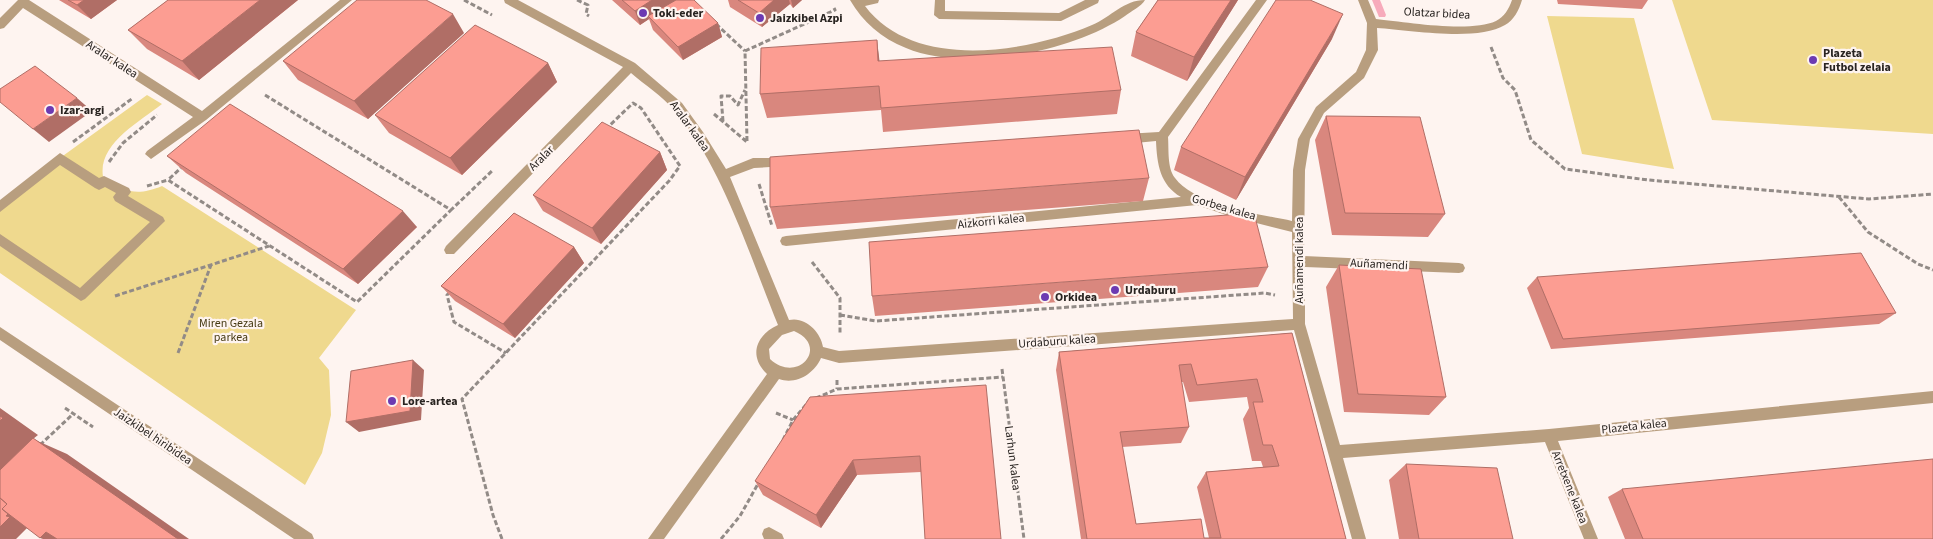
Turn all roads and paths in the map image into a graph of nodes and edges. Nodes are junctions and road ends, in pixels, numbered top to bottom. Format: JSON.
{"nodes":[{"id":1,"x":347,"y":0,"type":"edge"},
{"id":2,"x":464,"y":0,"type":"edge"},
{"id":3,"x":509,"y":0,"type":"edge"},
{"id":4,"x":874,"y":0,"type":"edge"},
{"id":5,"x":940,"y":0,"type":"edge"},
{"id":6,"x":1094,"y":0,"type":"edge"},
{"id":7,"x":1140,"y":0,"type":"edge"},
{"id":8,"x":1262,"y":0,"type":"edge"},
{"id":9,"x":1363,"y":0,"type":"edge"},
{"id":10,"x":1517,"y":0,"type":"edge"},
{"id":11,"x":23,"y":1,"type":"edge"},
{"id":12,"x":856,"y":2,"type":"edge"},
{"id":13,"x":835,"y":10,"type":"dead end"},
{"id":14,"x":499,"y":19,"type":"dead end"},
{"id":15,"x":711,"y":19,"type":"edge"},
{"id":16,"x":1372,"y":24,"type":"junction"},
{"id":17,"x":0,"y":25,"type":"edge"},
{"id":18,"x":1489,"y":42,"type":"dead end"},
{"id":19,"x":744,"y":51,"type":"junction"},
{"id":20,"x":631,"y":66,"type":"junction"},
{"id":21,"x":747,"y":88,"type":"junction"},
{"id":22,"x":257,"y":102,"type":"dead end"},
{"id":23,"x":708,"y":108,"type":"dead end"},
{"id":24,"x":619,"y":116,"type":"dead end"},
{"id":25,"x":202,"y":117,"type":"junction"},
{"id":26,"x":722,"y":121,"type":"junction"},
{"id":27,"x":1162,"y":136,"type":"junction"},
{"id":28,"x":1112,"y":140,"type":"edge"},
{"id":29,"x":747,"y":142,"type":"junction"},
{"id":30,"x":151,"y":154,"type":"dead end"},
{"id":31,"x":190,"y":160,"type":"edge"},
{"id":32,"x":793,"y":161,"type":"edge"},
{"id":33,"x":754,"y":164,"type":"junction"},
{"id":34,"x":496,"y":167,"type":"dead end"},
{"id":35,"x":723,"y":175,"type":"junction"},
{"id":36,"x":1933,"y":194,"type":"edge"},
{"id":37,"x":1838,"y":196,"type":"junction"},
{"id":38,"x":1195,"y":201,"type":"junction"},
{"id":39,"x":0,"y":206,"type":"edge"},
{"id":40,"x":451,"y":210,"type":"junction"},
{"id":41,"x":1298,"y":228,"type":"junction"},
{"id":42,"x":0,"y":239,"type":"edge"},
{"id":43,"x":786,"y":241,"type":"dead end"},
{"id":44,"x":269,"y":245,"type":"junction"},
{"id":45,"x":450,"y":250,"type":"dead end"},
{"id":46,"x":1299,"y":261,"type":"junction"},
{"id":47,"x":211,"y":264,"type":"junction"},
{"id":48,"x":1459,"y":268,"type":"dead end"},
{"id":49,"x":1933,"y":270,"type":"edge"},
{"id":50,"x":454,"y":287,"type":"edge"},
{"id":51,"x":114,"y":296,"type":"dead end"},
{"id":52,"x":1299,"y":299,"type":"junction"},
{"id":53,"x":840,"y":315,"type":"dead end"},
{"id":54,"x":1299,"y":324,"type":"junction"},
{"id":55,"x":785,"y":326,"type":"junction"},
{"id":56,"x":0,"y":333,"type":"edge"},
{"id":57,"x":817,"y":350,"type":"junction"},
{"id":58,"x":178,"y":353,"type":"dead end"},
{"id":59,"x":506,"y":353,"type":"junction"},
{"id":60,"x":776,"y":372,"type":"junction"},
{"id":61,"x":1933,"y":397,"type":"edge"},
{"id":62,"x":73,"y":414,"type":"dead end"},
{"id":63,"x":1549,"y":435,"type":"junction"},
{"id":64,"x":779,"y":446,"type":"edge"},
{"id":65,"x":33,"y":452,"type":"edge"},
{"id":66,"x":1335,"y":452,"type":"junction"},
{"id":67,"x":764,"y":473,"type":"edge"},
{"id":68,"x":307,"y":539,"type":"edge"},
{"id":69,"x":502,"y":539,"type":"edge"},
{"id":70,"x":655,"y":539,"type":"edge"},
{"id":71,"x":720,"y":539,"type":"edge"},
{"id":72,"x":1024,"y":539,"type":"edge"},
{"id":73,"x":1359,"y":539,"type":"edge"},
{"id":74,"x":1591,"y":539,"type":"edge"}],
"edges":[{"from":1,"to":25,"type":"street"},
{"from":2,"to":14,"type":"path"},
{"from":3,"to":20,"type":"street","name":"Aralar kalea"},
{"from":4,"to":12,"type":"street"},
{"from":5,"to":6,"type":"street"},
{"from":7,"to":12,"type":"street"},
{"from":8,"to":27,"type":"street"},
{"from":9,"to":16,"type":"street","name":"Auñamendi kalea"},
{"from":10,"to":16,"type":"street","name":"Olatzar bidea"},
{"from":11,"to":17,"type":"street"},
{"from":11,"to":25,"type":"street","name":"Aralar kalea"},
{"from":13,"to":19,"type":"path"},
{"from":15,"to":19,"type":"path"},
{"from":16,"to":41,"type":"street","name":"Auñamendi kalea"},
{"from":18,"to":37,"type":"path"},
{"from":19,"to":21,"type":"path"},
{"from":20,"to":35,"type":"street","name":"Aralar kalea"},
{"from":20,"to":45,"type":"street","name":"Aralar"},
{"from":21,"to":26,"type":"path"},
{"from":21,"to":29,"type":"path"},
{"from":22,"to":40,"type":"path"},
{"from":23,"to":26,"type":"path"},
{"from":24,"to":59,"type":"path"},
{"from":25,"to":30,"type":"street"},
{"from":26,"to":29,"type":"path"},
{"from":27,"to":28,"type":"street"},
{"from":27,"to":38,"type":"street","name":"Gorbea kalea"},
{"from":29,"to":33,"type":"path"},
{"from":31,"to":44,"type":"path"},
{"from":32,"to":33,"type":"street"},
{"from":33,"to":35,"type":"street"},
{"from":34,"to":40,"type":"path"},
{"from":35,"to":55,"type":"street","name":"Aralar kalea"},
{"from":36,"to":37,"type":"path"},
{"from":37,"to":49,"type":"path"},
{"from":38,"to":41,"type":"street","name":"Gorbea kalea"},
{"from":38,"to":43,"type":"street","name":"Aizkorri kalea"},
{"from":39,"to":42,"type":"street"},
{"from":40,"to":44,"type":"path"},
{"from":41,"to":46,"type":"street","name":"Auñamendi kalea"},
{"from":44,"to":47,"type":"path"},
{"from":46,"to":48,"type":"street","name":"Auñamendi"},
{"from":46,"to":52,"type":"street","name":"Auñamendi kalea"},
{"from":47,"to":51,"type":"path"},
{"from":47,"to":58,"type":"path"},
{"from":50,"to":59,"type":"path"},
{"from":52,"to":53,"type":"path"},
{"from":52,"to":54,"type":"street","name":"Auñamendi kalea"},
{"from":54,"to":57,"type":"street","name":"Urdaburu kalea"},
{"from":54,"to":66,"type":"street","name":"Auñamendi kalea"},
{"from":55,"to":57,"type":"street"},
{"from":55,"to":60,"type":"street"},
{"from":56,"to":68,"type":"street","name":"Jaizkibel hiribidea"},
{"from":57,"to":60,"type":"street"},
{"from":59,"to":69,"type":"path"},
{"from":60,"to":70,"type":"street"},
{"from":61,"to":63,"type":"street","name":"Plazeta kalea"},
{"from":62,"to":65,"type":"path"},
{"from":63,"to":66,"type":"street","name":"Plazeta kalea"},
{"from":63,"to":74,"type":"street","name":"Arretxene kalea"},
{"from":64,"to":72,"type":"path","name":"Larhun kalea"},
{"from":66,"to":73,"type":"street","name":"Auñamendi kalea"},
{"from":67,"to":71,"type":"path"}]}
